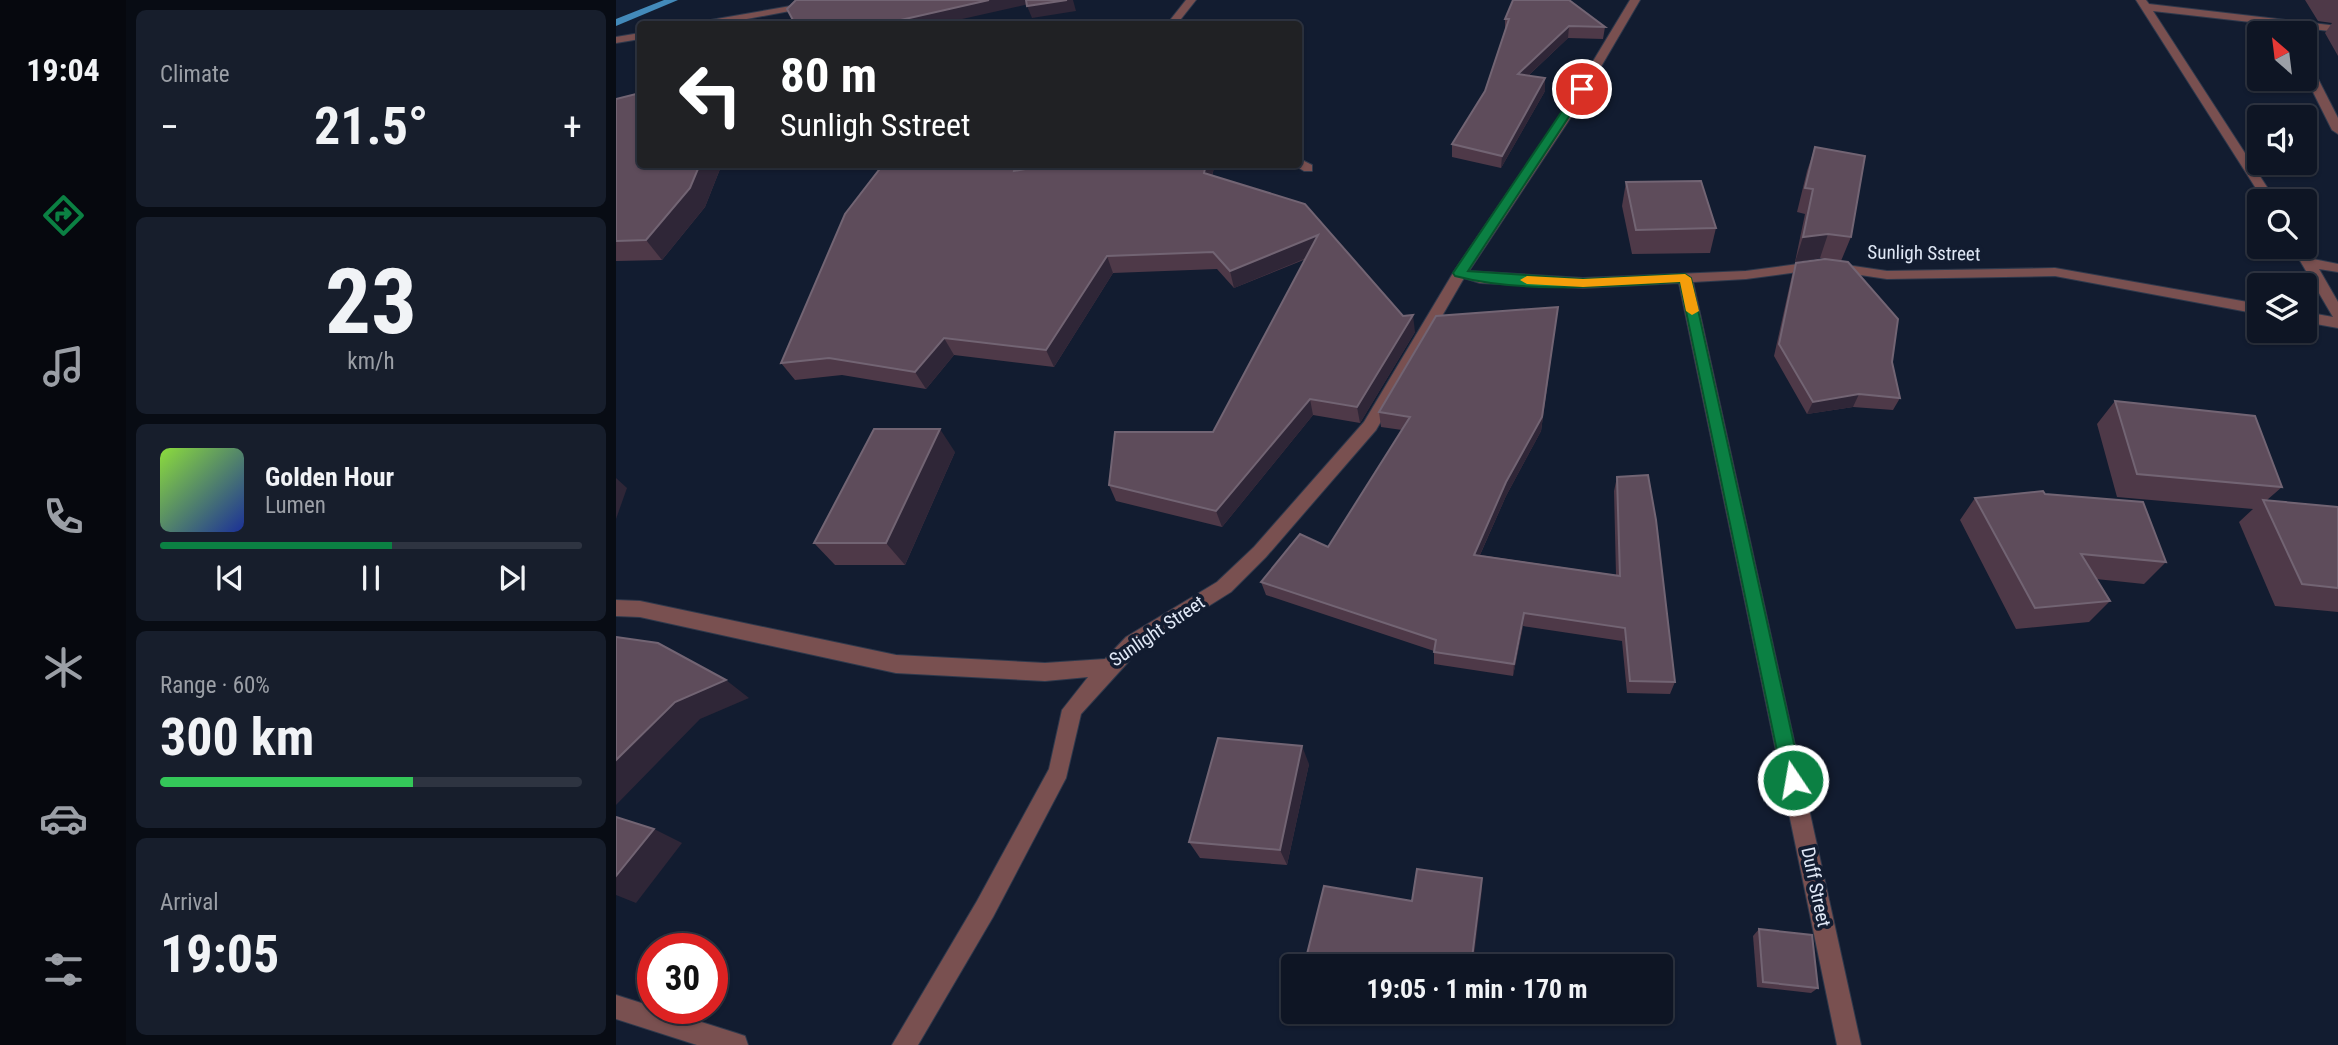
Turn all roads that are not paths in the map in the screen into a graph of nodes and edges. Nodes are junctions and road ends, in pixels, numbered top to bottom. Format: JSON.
{"nodes":[{"id":1,"x":843,"y":0,"type":"edge"},
{"id":2,"x":1191,"y":0,"type":"edge"},
{"id":3,"x":1635,"y":0,"type":"edge"},
{"id":4,"x":2143,"y":3,"type":"edge"},
{"id":5,"x":722,"y":21,"type":"edge"},
{"id":6,"x":1174,"y":21,"type":"edge"},
{"id":7,"x":2338,"y":29,"type":"edge"},
{"id":8,"x":637,"y":36,"type":"edge"},
{"id":9,"x":616,"y":40,"type":"edge"},
{"id":10,"x":2317,"y":89,"type":"edge"},
{"id":11,"x":2338,"y":130,"type":"edge"},
{"id":12,"x":2262,"y":189,"type":"edge"},
{"id":13,"x":2306,"y":259,"type":"edge"},
{"id":14,"x":2309,"y":263,"type":"junction"},
{"id":15,"x":2338,"y":268,"type":"edge"},
{"id":16,"x":1460,"y":273,"type":"junction"},
{"id":17,"x":1685,"y":278,"type":"junction"},
{"id":18,"x":2247,"y":307,"type":"edge"},
{"id":19,"x":2338,"y":314,"type":"edge"},
{"id":20,"x":2317,"y":319,"type":"edge"},
{"id":21,"x":2338,"y":323,"type":"edge"},
{"id":22,"x":616,"y":608,"type":"edge"},
{"id":23,"x":1110,"y":667,"type":"junction"},
{"id":24,"x":616,"y":1007,"type":"edge"},
{"id":25,"x":736,"y":1045,"type":"edge"},
{"id":26,"x":904,"y":1045,"type":"edge"},
{"id":27,"x":1849,"y":1045,"type":"edge"}],
"edges":[{"from":1,"to":5,"type":"street"},
{"from":2,"to":6,"type":"street"},
{"from":3,"to":16,"type":"street","name":"Sunlight Street"},
{"from":4,"to":7,"type":"street"},
{"from":4,"to":12,"type":"street"},
{"from":8,"to":9,"type":"street"},
{"from":10,"to":11,"type":"street"},
{"from":13,"to":14,"type":"street"},
{"from":14,"to":15,"type":"street"},
{"from":14,"to":19,"type":"street"},
{"from":16,"to":17,"type":"street","name":"Sunligh Sstreet"},
{"from":16,"to":23,"type":"street","name":"Sunlight Street"},
{"from":17,"to":18,"type":"street","name":"Sunligh Sstreet"},
{"from":17,"to":27,"type":"street","name":"Duff Street"},
{"from":20,"to":21,"type":"street"},
{"from":22,"to":23,"type":"street","name":"Sunlight Street"},
{"from":23,"to":26,"type":"street"},
{"from":24,"to":25,"type":"street"}]}
